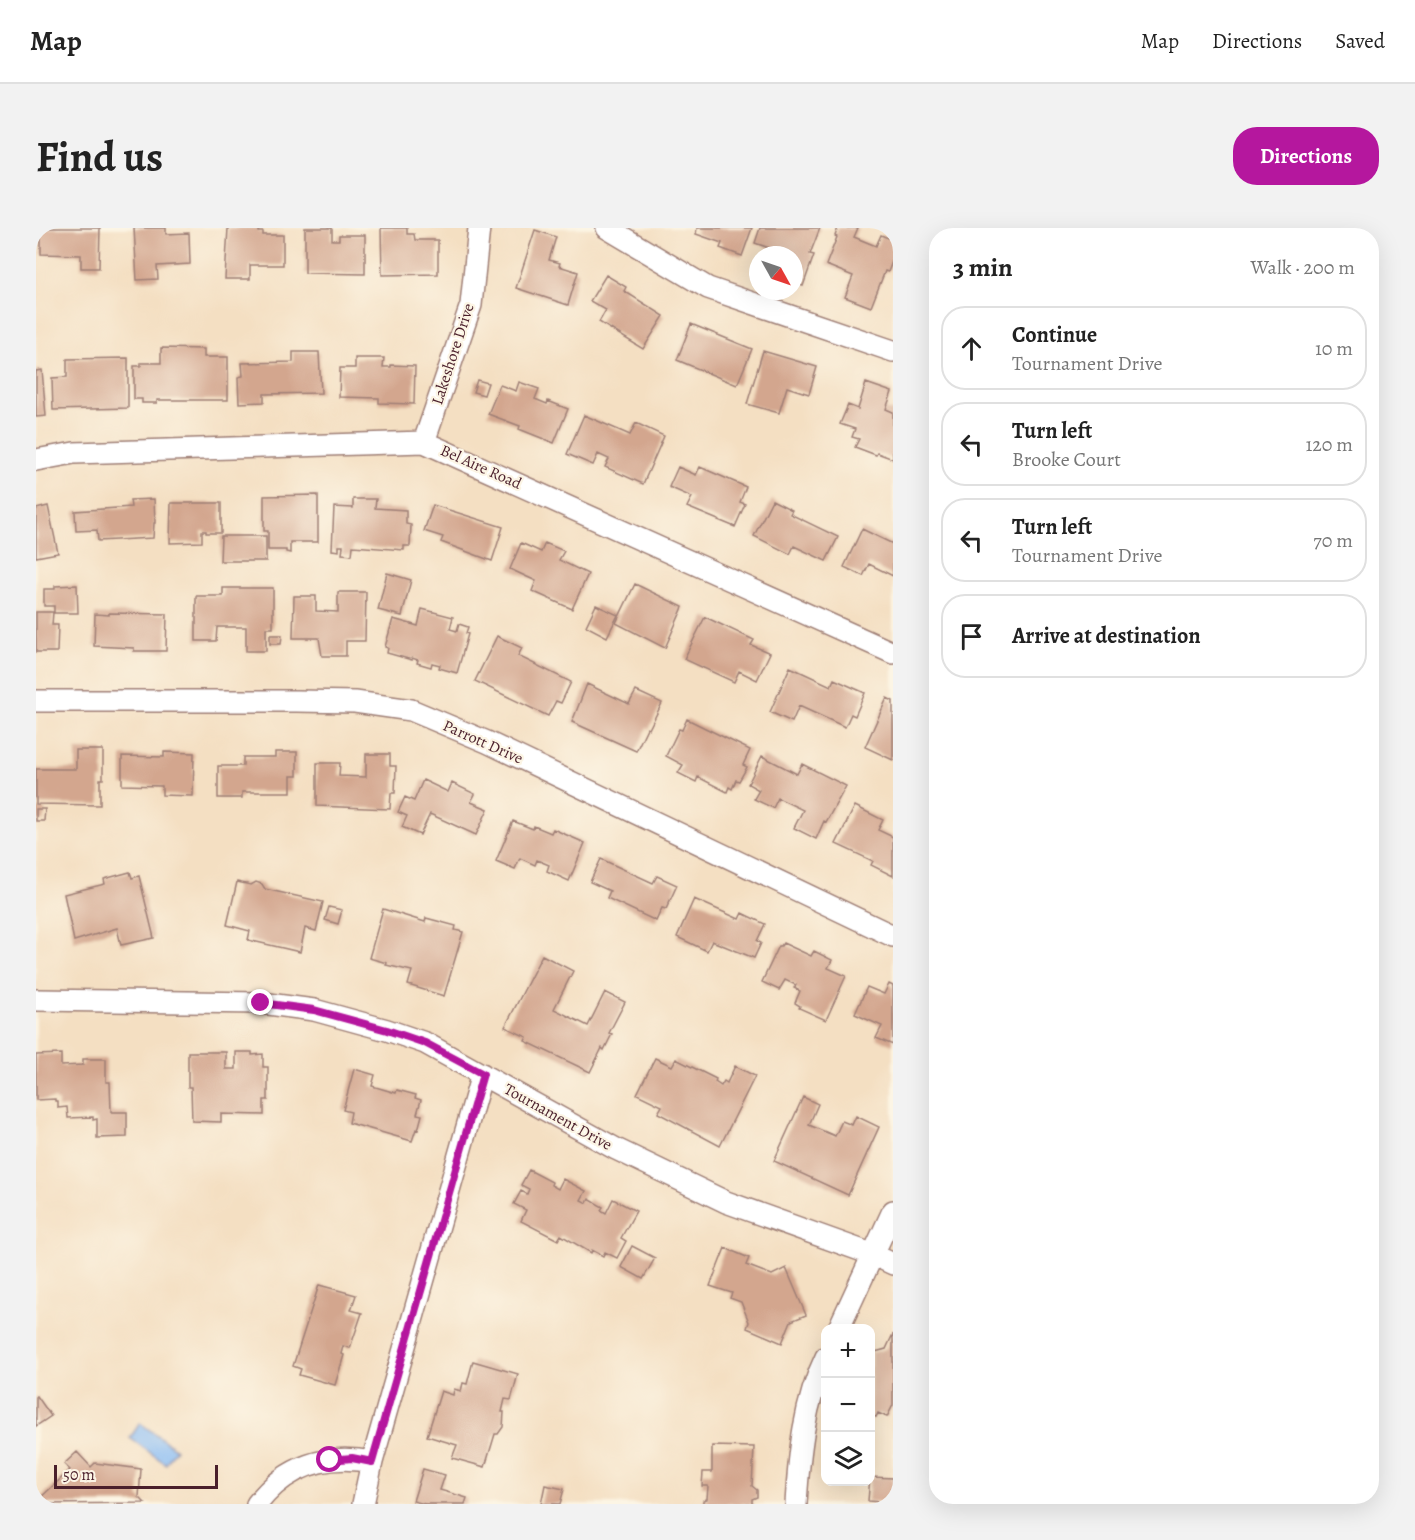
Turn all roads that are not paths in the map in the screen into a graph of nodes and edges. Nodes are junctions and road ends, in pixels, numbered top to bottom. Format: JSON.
{"nodes":[{"id":1,"x":479,"y":228,"type":"edge"},
{"id":2,"x":607,"y":228,"type":"edge"},
{"id":3,"x":893,"y":351,"type":"edge"},
{"id":4,"x":424,"y":442,"type":"junction"},
{"id":5,"x":36,"y":460,"type":"edge"},
{"id":6,"x":893,"y":653,"type":"edge"},
{"id":7,"x":36,"y":701,"type":"edge"},
{"id":8,"x":893,"y":936,"type":"edge"},
{"id":9,"x":36,"y":1000,"type":"edge"},
{"id":10,"x":483,"y":1074,"type":"junction"},
{"id":11,"x":893,"y":1211,"type":"edge"},
{"id":12,"x":874,"y":1255,"type":"junction"},
{"id":13,"x":893,"y":1264,"type":"edge"},
{"id":14,"x":841,"y":1324,"type":"edge"},
{"id":15,"x":821,"y":1366,"type":"edge"},
{"id":16,"x":372,"y":1462,"type":"junction"},
{"id":17,"x":257,"y":1504,"type":"edge"},
{"id":18,"x":363,"y":1504,"type":"edge"},
{"id":19,"x":796,"y":1504,"type":"edge"}],
"edges":[{"from":1,"to":4,"type":"street","name":"Lakeshore Drive"},
{"from":2,"to":3,"type":"street"},
{"from":4,"to":5,"type":"street","name":"Bel Aire Road"},
{"from":4,"to":6,"type":"street","name":"Bel Aire Road"},
{"from":7,"to":8,"type":"street","name":"Parrott Drive"},
{"from":9,"to":10,"type":"street","name":"Tournament Drive"},
{"from":10,"to":12,"type":"street","name":"Tournament Drive"},
{"from":10,"to":16,"type":"street"},
{"from":11,"to":12,"type":"street"},
{"from":12,"to":13,"type":"street","name":"Tournament Drive"},
{"from":12,"to":14,"type":"street"},
{"from":15,"to":19,"type":"street"},
{"from":16,"to":17,"type":"street"},
{"from":16,"to":18,"type":"street"}]}
